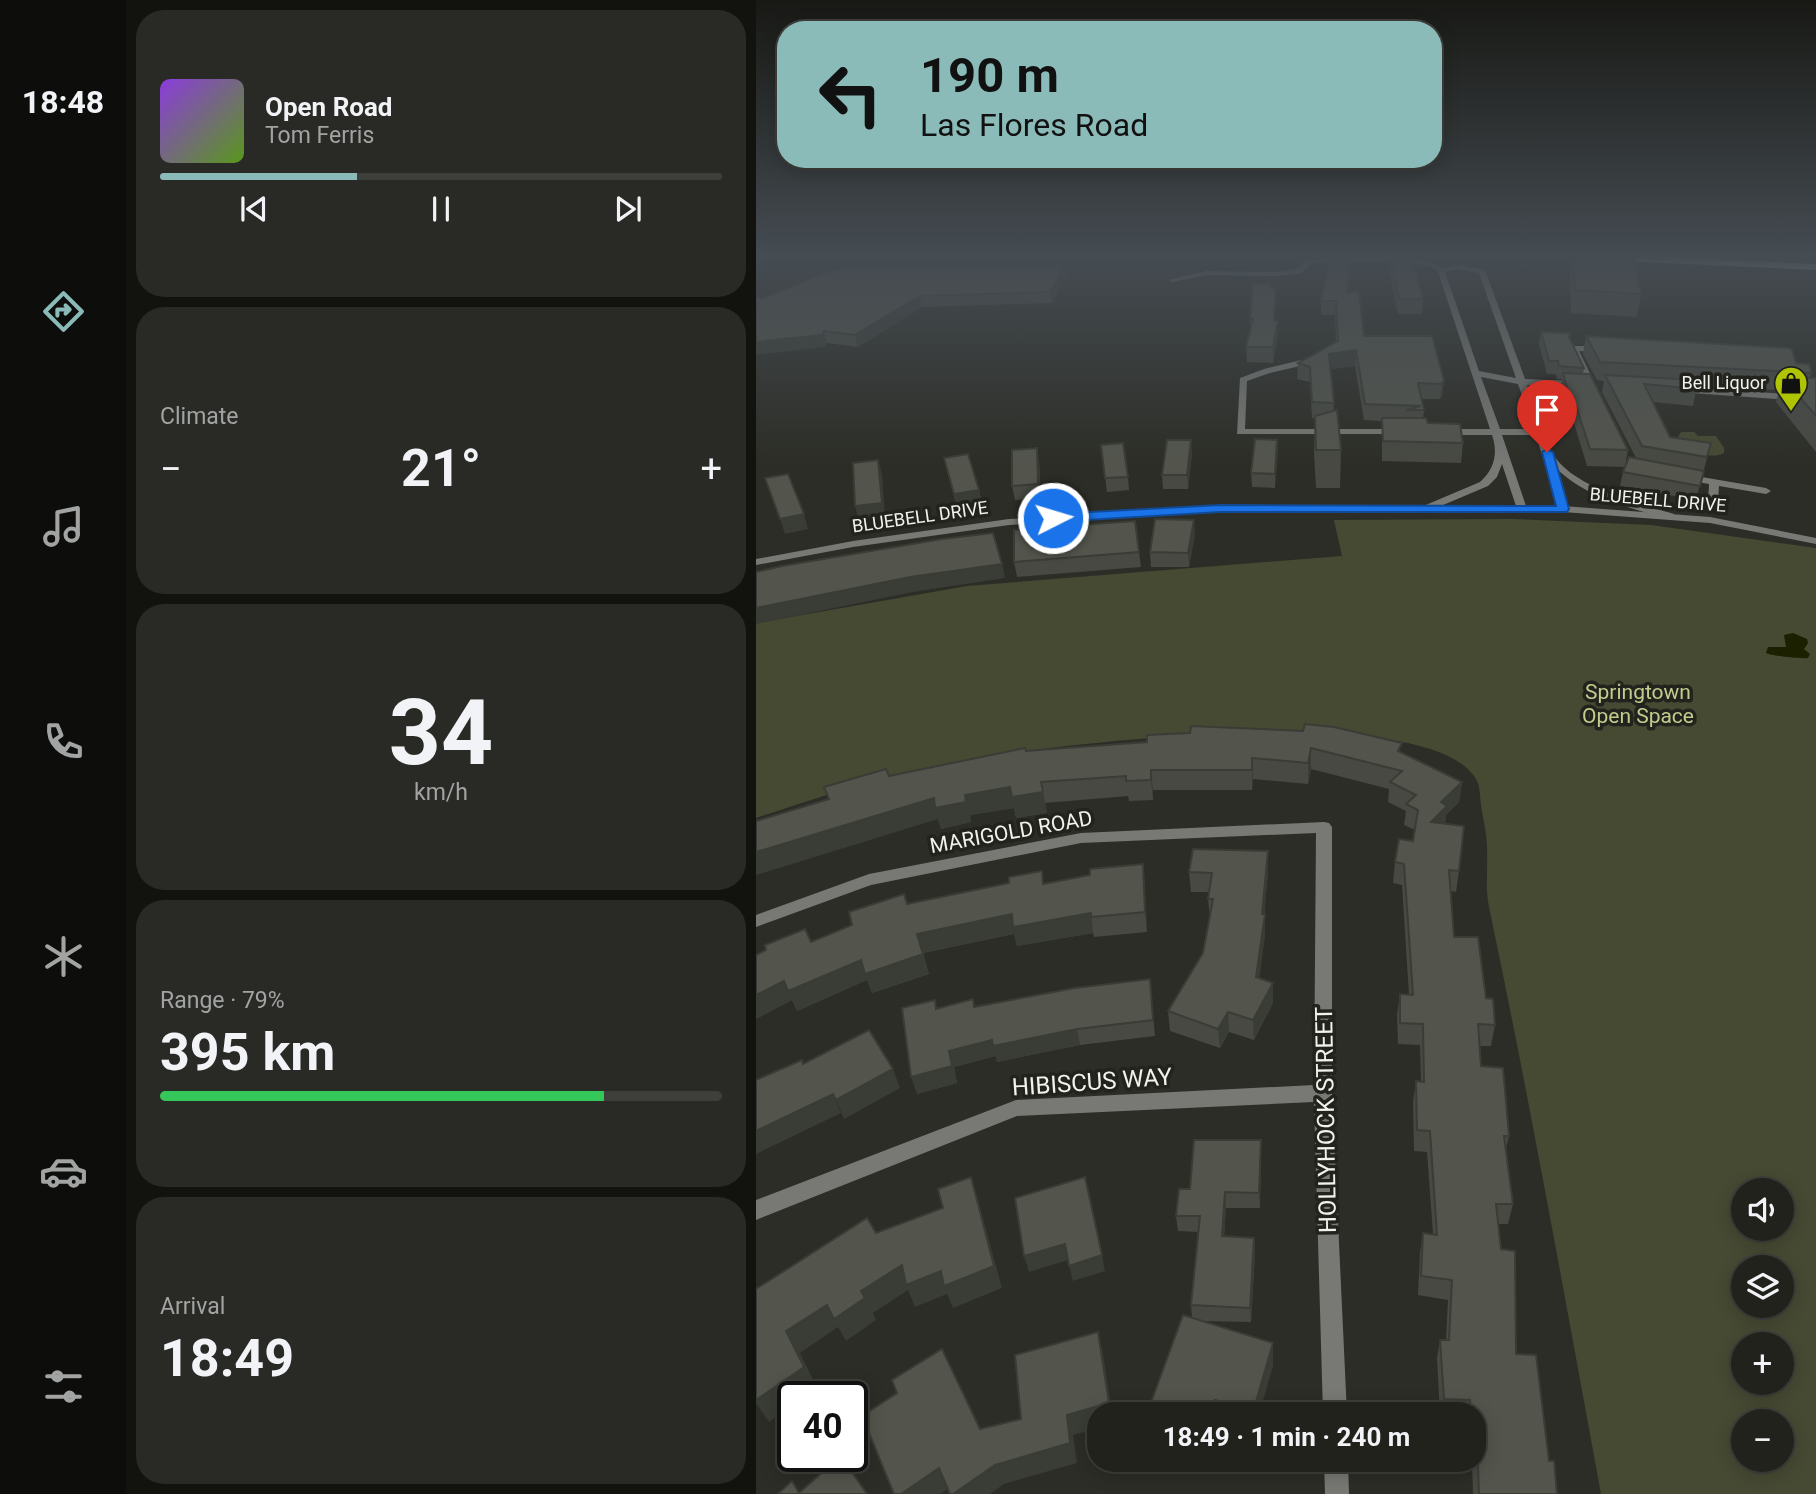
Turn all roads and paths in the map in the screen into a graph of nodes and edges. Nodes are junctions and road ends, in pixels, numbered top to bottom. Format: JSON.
{"nodes":[{"id":1,"x":1460,"y":327,"type":"edge"},
{"id":2,"x":1502,"y":327,"type":"edge"},
{"id":3,"x":1611,"y":350,"type":"edge"},
{"id":4,"x":1314,"y":360,"type":"edge"},
{"id":5,"x":1475,"y":373,"type":"junction"},
{"id":6,"x":1522,"y":382,"type":"junction"},
{"id":7,"x":1591,"y":384,"type":"junction"},
{"id":8,"x":1604,"y":385,"type":"edge"},
{"id":9,"x":1670,"y":389,"type":"edge"},
{"id":10,"x":1816,"y":394,"type":"edge"},
{"id":11,"x":1597,"y":396,"type":"edge"},
{"id":12,"x":1495,"y":431,"type":"junction"},
{"id":13,"x":1415,"y":432,"type":"edge"},
{"id":14,"x":1428,"y":432,"type":"edge"},
{"id":15,"x":1540,"y":432,"type":"junction"},
{"id":16,"x":1502,"y":450,"type":"junction"},
{"id":17,"x":1547,"y":452,"type":"junction"},
{"id":18,"x":1673,"y":476,"type":"edge"},
{"id":19,"x":1714,"y":482,"type":"junction"},
{"id":20,"x":1766,"y":491,"type":"dead end"},
{"id":21,"x":1713,"y":503,"type":"dead end"},
{"id":22,"x":1425,"y":509,"type":"junction"},
{"id":23,"x":1522,"y":509,"type":"junction"},
{"id":24,"x":1563,"y":509,"type":"junction"},
{"id":25,"x":1670,"y":516,"type":"junction"},
{"id":26,"x":1761,"y":529,"type":"junction"},
{"id":27,"x":1816,"y":532,"type":"edge"},
{"id":28,"x":1816,"y":541,"type":"edge"},
{"id":29,"x":756,"y":562,"type":"edge"},
{"id":30,"x":1324,"y":827,"type":"joint"},
{"id":31,"x":756,"y":921,"type":"edge"},
{"id":32,"x":1323,"y":1093,"type":"junction"},
{"id":33,"x":756,"y":1210,"type":"edge"},
{"id":34,"x":1335,"y":1402,"type":"edge"},
{"id":35,"x":1337,"y":1472,"type":"edge"},
{"id":36,"x":1338,"y":1494,"type":"edge"}],
"edges":[{"from":1,"to":5,"type":"street"},
{"from":2,"to":6,"type":"street"},
{"from":3,"to":7,"type":"street"},
{"from":4,"to":13,"type":"street"},
{"from":5,"to":6,"type":"street"},
{"from":5,"to":12,"type":"street"},
{"from":6,"to":7,"type":"street"},
{"from":6,"to":15,"type":"street"},
{"from":7,"to":8,"type":"street"},
{"from":7,"to":11,"type":"street"},
{"from":9,"to":10,"type":"street"},
{"from":12,"to":14,"type":"street"},
{"from":12,"to":15,"type":"street"},
{"from":12,"to":16,"type":"street"},
{"from":15,"to":17,"type":"street"},
{"from":16,"to":22,"type":"street"},
{"from":16,"to":23,"type":"street"},
{"from":17,"to":24,"type":"street"},
{"from":17,"to":25,"type":"street"},
{"from":18,"to":19,"type":"street"},
{"from":19,"to":20,"type":"street"},
{"from":19,"to":21,"type":"street"},
{"from":22,"to":23,"type":"street","name":"BLUEBELL DRIVE"},
{"from":22,"to":29,"type":"street","name":"BLUEBELL DRIVE"},
{"from":23,"to":24,"type":"street","name":"BLUEBELL DRIVE"},
{"from":24,"to":25,"type":"street","name":"BLUEBELL DRIVE"},
{"from":25,"to":26,"type":"street","name":"BLUEBELL DRIVE"},
{"from":26,"to":27,"type":"street","name":"BLUEBELL DRIVE"},
{"from":26,"to":28,"type":"street","name":"BLUEBELL DRIVE"},
{"from":30,"to":31,"type":"street","name":"MARIGOLD ROAD"},
{"from":30,"to":32,"type":"street","name":"HOLLYHOCK STREET"},
{"from":32,"to":33,"type":"street","name":"HIBISCUS WAY"},
{"from":32,"to":34,"type":"street","name":"HOLLYHOCK STREET"},
{"from":35,"to":36,"type":"street"}]}
